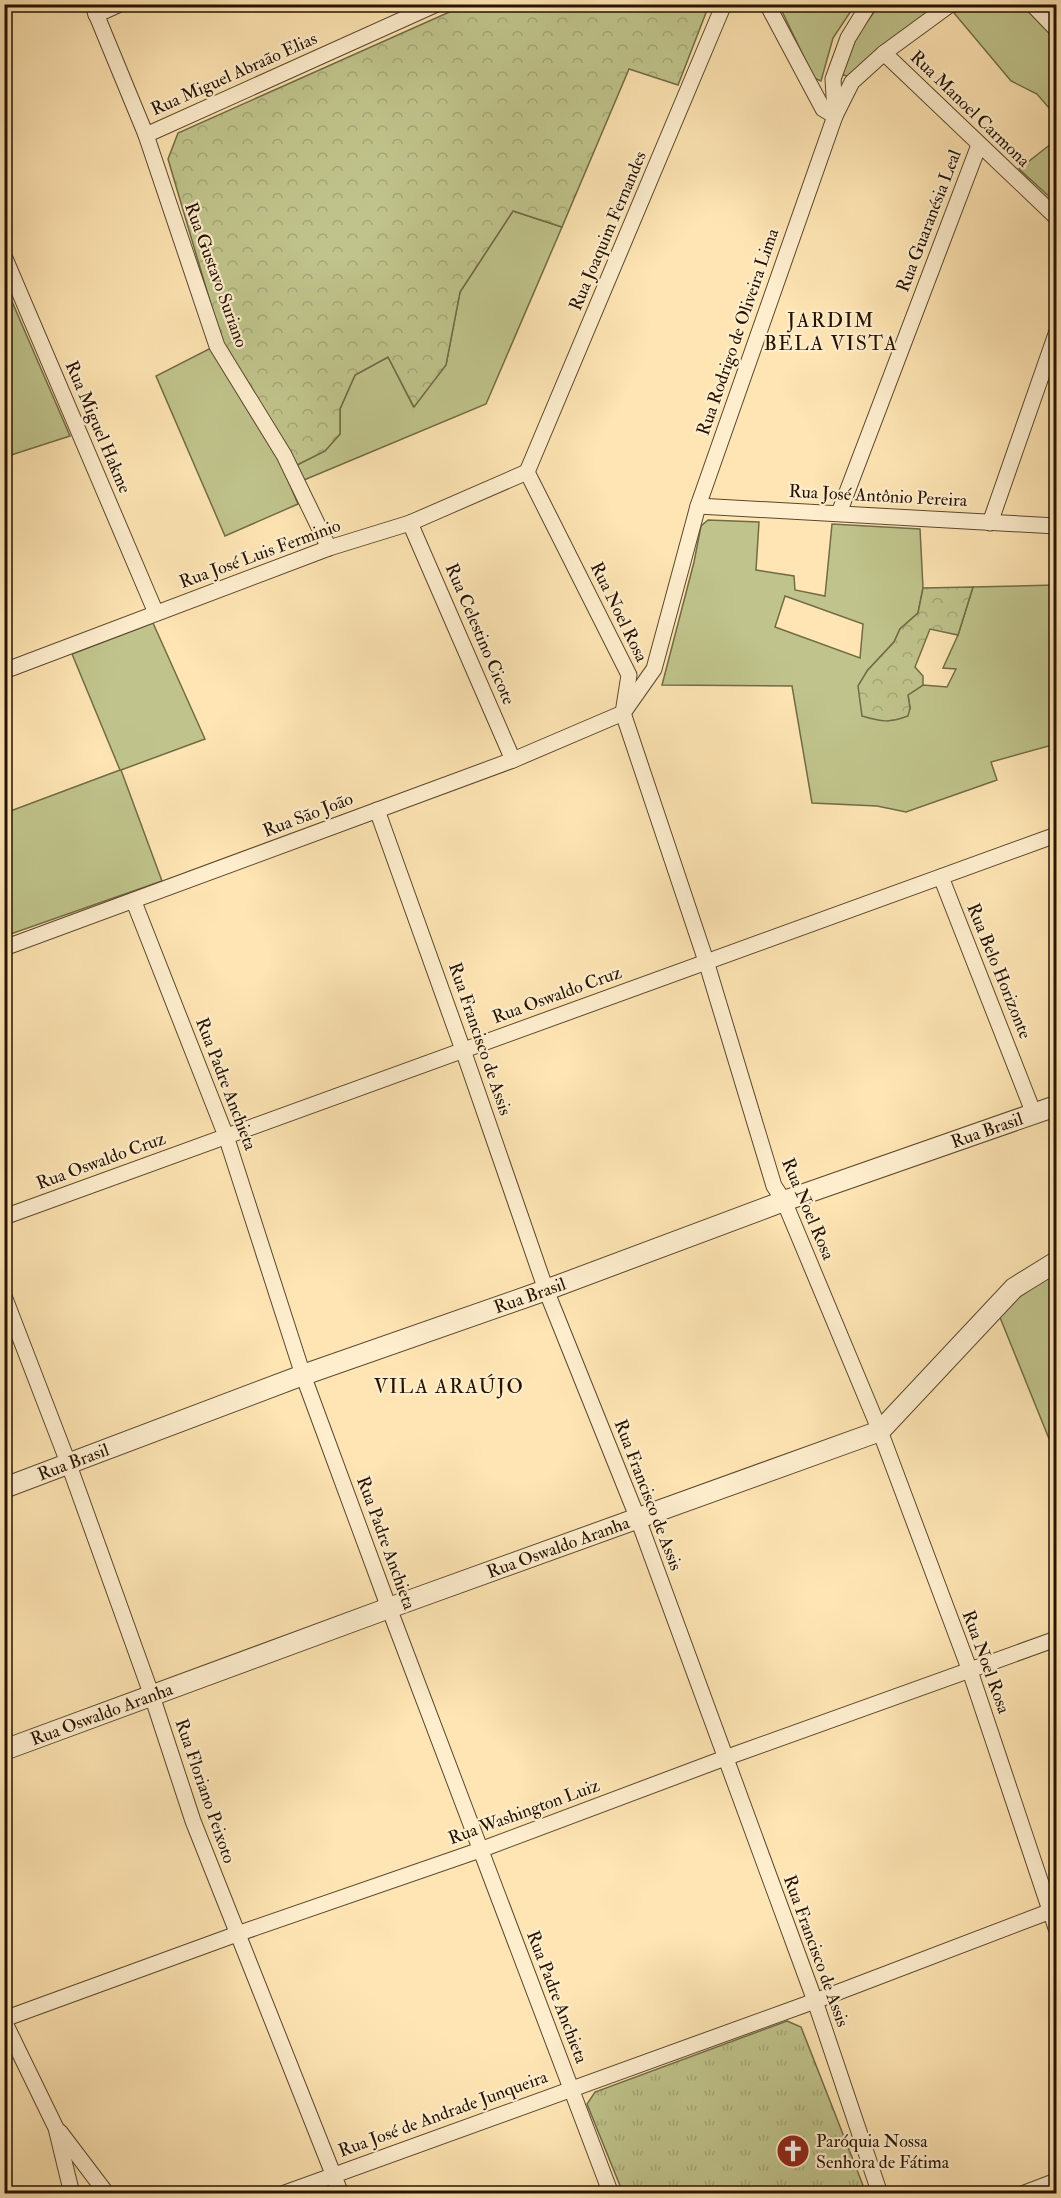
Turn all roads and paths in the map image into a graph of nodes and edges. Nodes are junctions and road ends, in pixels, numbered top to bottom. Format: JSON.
{"nodes":[{"id":1,"x":120,"y":4,"type":"edge"},
{"id":2,"x":437,"y":4,"type":"edge"},
{"id":3,"x":724,"y":4,"type":"edge"},
{"id":4,"x":767,"y":4,"type":"edge"},
{"id":5,"x":869,"y":4,"type":"edge"},
{"id":6,"x":951,"y":4,"type":"edge"},
{"id":7,"x":1032,"y":4,"type":"edge"},
{"id":8,"x":94,"y":10,"type":"edge"},
{"id":9,"x":1056,"y":29,"type":"edge"},
{"id":10,"x":884,"y":53,"type":"junction"},
{"id":11,"x":835,"y":116,"type":"junction"},
{"id":12,"x":146,"y":135,"type":"junction"},
{"id":13,"x":979,"y":145,"type":"junction"},
{"id":14,"x":1056,"y":217,"type":"edge"},
{"id":15,"x":4,"y":256,"type":"edge"},
{"id":16,"x":1056,"y":334,"type":"edge"},
{"id":17,"x":527,"y":472,"type":"junction"},
{"id":18,"x":698,"y":506,"type":"junction"},
{"id":19,"x":839,"y":513,"type":"junction"},
{"id":20,"x":410,"y":523,"type":"junction"},
{"id":21,"x":990,"y":523,"type":"junction"},
{"id":22,"x":1056,"y":526,"type":"edge"},
{"id":23,"x":329,"y":548,"type":"junction"},
{"id":24,"x":156,"y":613,"type":"junction"},
{"id":25,"x":4,"y":670,"type":"edge"},
{"id":26,"x":623,"y":713,"type":"junction"},
{"id":27,"x":513,"y":760,"type":"junction"},
{"id":28,"x":377,"y":810,"type":"junction"},
{"id":29,"x":1056,"y":835,"type":"edge"},
{"id":30,"x":941,"y":877,"type":"junction"},
{"id":31,"x":134,"y":902,"type":"junction"},
{"id":32,"x":4,"y":948,"type":"edge"},
{"id":33,"x":706,"y":961,"type":"junction"},
{"id":34,"x":463,"y":1050,"type":"junction"},
{"id":35,"x":1056,"y":1106,"type":"edge"},
{"id":36,"x":1034,"y":1114,"type":"junction"},
{"id":37,"x":226,"y":1136,"type":"junction"},
{"id":38,"x":784,"y":1201,"type":"junction"},
{"id":39,"x":4,"y":1217,"type":"edge"},
{"id":40,"x":1056,"y":1262,"type":"edge"},
{"id":41,"x":546,"y":1290,"type":"junction"},
{"id":42,"x":4,"y":1296,"type":"edge"},
{"id":43,"x":303,"y":1375,"type":"junction"},
{"id":44,"x":880,"y":1431,"type":"junction"},
{"id":45,"x":69,"y":1465,"type":"junction"},
{"id":46,"x":4,"y":1488,"type":"edge"},
{"id":47,"x":638,"y":1520,"type":"junction"},
{"id":48,"x":389,"y":1608,"type":"junction"},
{"id":49,"x":1056,"y":1639,"type":"edge"},
{"id":50,"x":970,"y":1671,"type":"junction"},
{"id":51,"x":152,"y":1696,"type":"junction"},
{"id":52,"x":4,"y":1750,"type":"edge"},
{"id":53,"x":725,"y":1758,"type":"junction"},
{"id":54,"x":480,"y":1850,"type":"junction"},
{"id":55,"x":1053,"y":1910,"type":"edge"},
{"id":56,"x":1056,"y":1928,"type":"edge"},
{"id":57,"x":237,"y":1934,"type":"junction"},
{"id":58,"x":815,"y":2001,"type":"junction"},
{"id":59,"x":4,"y":2020,"type":"edge"},
{"id":60,"x":572,"y":2089,"type":"junction"},
{"id":61,"x":56,"y":2128,"type":"junction"},
{"id":62,"x":334,"y":2174,"type":"junction"},
{"id":63,"x":1056,"y":2181,"type":"edge"},
{"id":64,"x":72,"y":2193,"type":"edge"},
{"id":65,"x":106,"y":2193,"type":"edge"},
{"id":66,"x":282,"y":2193,"type":"edge"},
{"id":67,"x":341,"y":2193,"type":"edge"},
{"id":68,"x":611,"y":2193,"type":"edge"},
{"id":69,"x":880,"y":2193,"type":"edge"},
{"id":70,"x":1022,"y":2193,"type":"edge"}],
"edges":[{"from":1,"to":8,"type":"street"},
{"from":2,"to":12,"type":"street","name":"Rua Miguel Abraão Elias"},
{"from":3,"to":17,"type":"street","name":"Rua Joaquim Fernandes"},
{"from":4,"to":11,"type":"street"},
{"from":5,"to":11,"type":"street"},
{"from":6,"to":10,"type":"street","name":"Rua Rodrigo de Oliveira Lima"},
{"from":7,"to":9,"type":"street"},
{"from":8,"to":12,"type":"street","name":"Rua Gustavo Suriano"},
{"from":10,"to":11,"type":"street","name":"Rua Rodrigo de Oliveira Lima"},
{"from":10,"to":13,"type":"street","name":"Rua Manoel Carmona"},
{"from":11,"to":18,"type":"street","name":"Rua Rodrigo de Oliveira Lima"},
{"from":12,"to":23,"type":"street","name":"Rua Gustavo Suriano"},
{"from":13,"to":14,"type":"street","name":"Rua Manoel Carmona"},
{"from":13,"to":19,"type":"street","name":"Rua Guaranésia Leal"},
{"from":15,"to":24,"type":"street","name":"Rua Miguel Hakme"},
{"from":16,"to":21,"type":"street"},
{"from":17,"to":20,"type":"street","name":"Rua José Luis Ferminio"},
{"from":17,"to":26,"type":"street","name":"Rua Noel Rosa"},
{"from":18,"to":19,"type":"street","name":"Rua José Antônio Pereira"},
{"from":18,"to":26,"type":"street","name":"Rua Rodrigo de Oliveira Lima"},
{"from":19,"to":21,"type":"street","name":"Rua José Antônio Pereira"},
{"from":20,"to":23,"type":"street","name":"Rua José Luis Ferminio"},
{"from":20,"to":27,"type":"street","name":"Rua Celestino Cicote"},
{"from":21,"to":22,"type":"street","name":"Rua José Antônio Pereira"},
{"from":23,"to":24,"type":"street","name":"Rua José Luis Ferminio"},
{"from":24,"to":25,"type":"street","name":"Rua José Luis Ferminio"},
{"from":26,"to":27,"type":"street","name":"Rua São João"},
{"from":26,"to":33,"type":"street","name":"Rua Noel Rosa"},
{"from":27,"to":28,"type":"street","name":"Rua São João"},
{"from":28,"to":31,"type":"street","name":"Rua São João"},
{"from":28,"to":34,"type":"street","name":"Rua Francisco de Assis"},
{"from":29,"to":30,"type":"street","name":"Rua Oswaldo Cruz"},
{"from":30,"to":33,"type":"street","name":"Rua Oswaldo Cruz"},
{"from":30,"to":36,"type":"street","name":"Rua Belo Horizonte"},
{"from":31,"to":32,"type":"street","name":"Rua São João"},
{"from":31,"to":37,"type":"street","name":"Rua Padre Anchieta"},
{"from":33,"to":34,"type":"street","name":"Rua Oswaldo Cruz"},
{"from":33,"to":38,"type":"street","name":"Rua Noel Rosa"},
{"from":34,"to":37,"type":"street","name":"Rua Oswaldo Cruz"},
{"from":34,"to":41,"type":"street","name":"Rua Francisco de Assis"},
{"from":35,"to":36,"type":"street","name":"Rua Brasil"},
{"from":36,"to":38,"type":"street","name":"Rua Brasil"},
{"from":37,"to":39,"type":"street","name":"Rua Oswaldo Cruz"},
{"from":37,"to":43,"type":"street","name":"Rua Padre Anchieta"},
{"from":38,"to":41,"type":"street","name":"Rua Brasil"},
{"from":38,"to":44,"type":"street","name":"Rua Noel Rosa"},
{"from":40,"to":44,"type":"street","name":"Rua Oswaldo Aranha"},
{"from":41,"to":43,"type":"street","name":"Rua Brasil"},
{"from":41,"to":47,"type":"street","name":"Rua Francisco de Assis"},
{"from":42,"to":45,"type":"street","name":"Rua Floriano Peixoto"},
{"from":43,"to":45,"type":"street","name":"Rua Brasil"},
{"from":43,"to":48,"type":"street","name":"Rua Padre Anchieta"},
{"from":44,"to":47,"type":"street","name":"Rua Oswaldo Aranha"},
{"from":44,"to":50,"type":"street","name":"Rua Noel Rosa"},
{"from":45,"to":46,"type":"street","name":"Rua Brasil"},
{"from":45,"to":51,"type":"street","name":"Rua Floriano Peixoto"},
{"from":47,"to":48,"type":"street","name":"Rua Oswaldo Aranha"},
{"from":47,"to":53,"type":"street","name":"Rua Francisco de Assis"},
{"from":48,"to":51,"type":"street","name":"Rua Oswaldo Aranha"},
{"from":48,"to":54,"type":"street","name":"Rua Padre Anchieta"},
{"from":49,"to":50,"type":"street","name":"Rua Washington Luiz"},
{"from":50,"to":53,"type":"street","name":"Rua Washington Luiz"},
{"from":50,"to":55,"type":"street","name":"Rua Noel Rosa"},
{"from":51,"to":52,"type":"street","name":"Rua Oswaldo Aranha"},
{"from":51,"to":57,"type":"street","name":"Rua Floriano Peixoto"},
{"from":53,"to":54,"type":"street","name":"Rua Washington Luiz"},
{"from":53,"to":58,"type":"street","name":"Rua Francisco de Assis"},
{"from":54,"to":57,"type":"street","name":"Rua Washington Luiz"},
{"from":54,"to":60,"type":"street","name":"Rua Padre Anchieta"},
{"from":55,"to":56,"type":"street","name":"Rua Noel Rosa"},
{"from":55,"to":58,"type":"street","name":"Rua José de Andrade Junqueira"},
{"from":57,"to":59,"type":"street","name":"Rua Washington Luiz"},
{"from":57,"to":62,"type":"street","name":"Rua Floriano Peixoto"},
{"from":58,"to":60,"type":"street","name":"Rua José de Andrade Junqueira"},
{"from":58,"to":69,"type":"street","name":"Rua Francisco de Assis"},
{"from":59,"to":61,"type":"street"},
{"from":60,"to":62,"type":"street","name":"Rua José de Andrade Junqueira"},
{"from":60,"to":68,"type":"street","name":"Rua Padre Anchieta"},
{"from":61,"to":64,"type":"street"},
{"from":61,"to":65,"type":"street"},
{"from":62,"to":66,"type":"street","name":"Rua José de Andrade Junqueira"},
{"from":62,"to":67,"type":"street","name":"Rua Floriano Peixoto"},
{"from":63,"to":70,"type":"street"}]}
